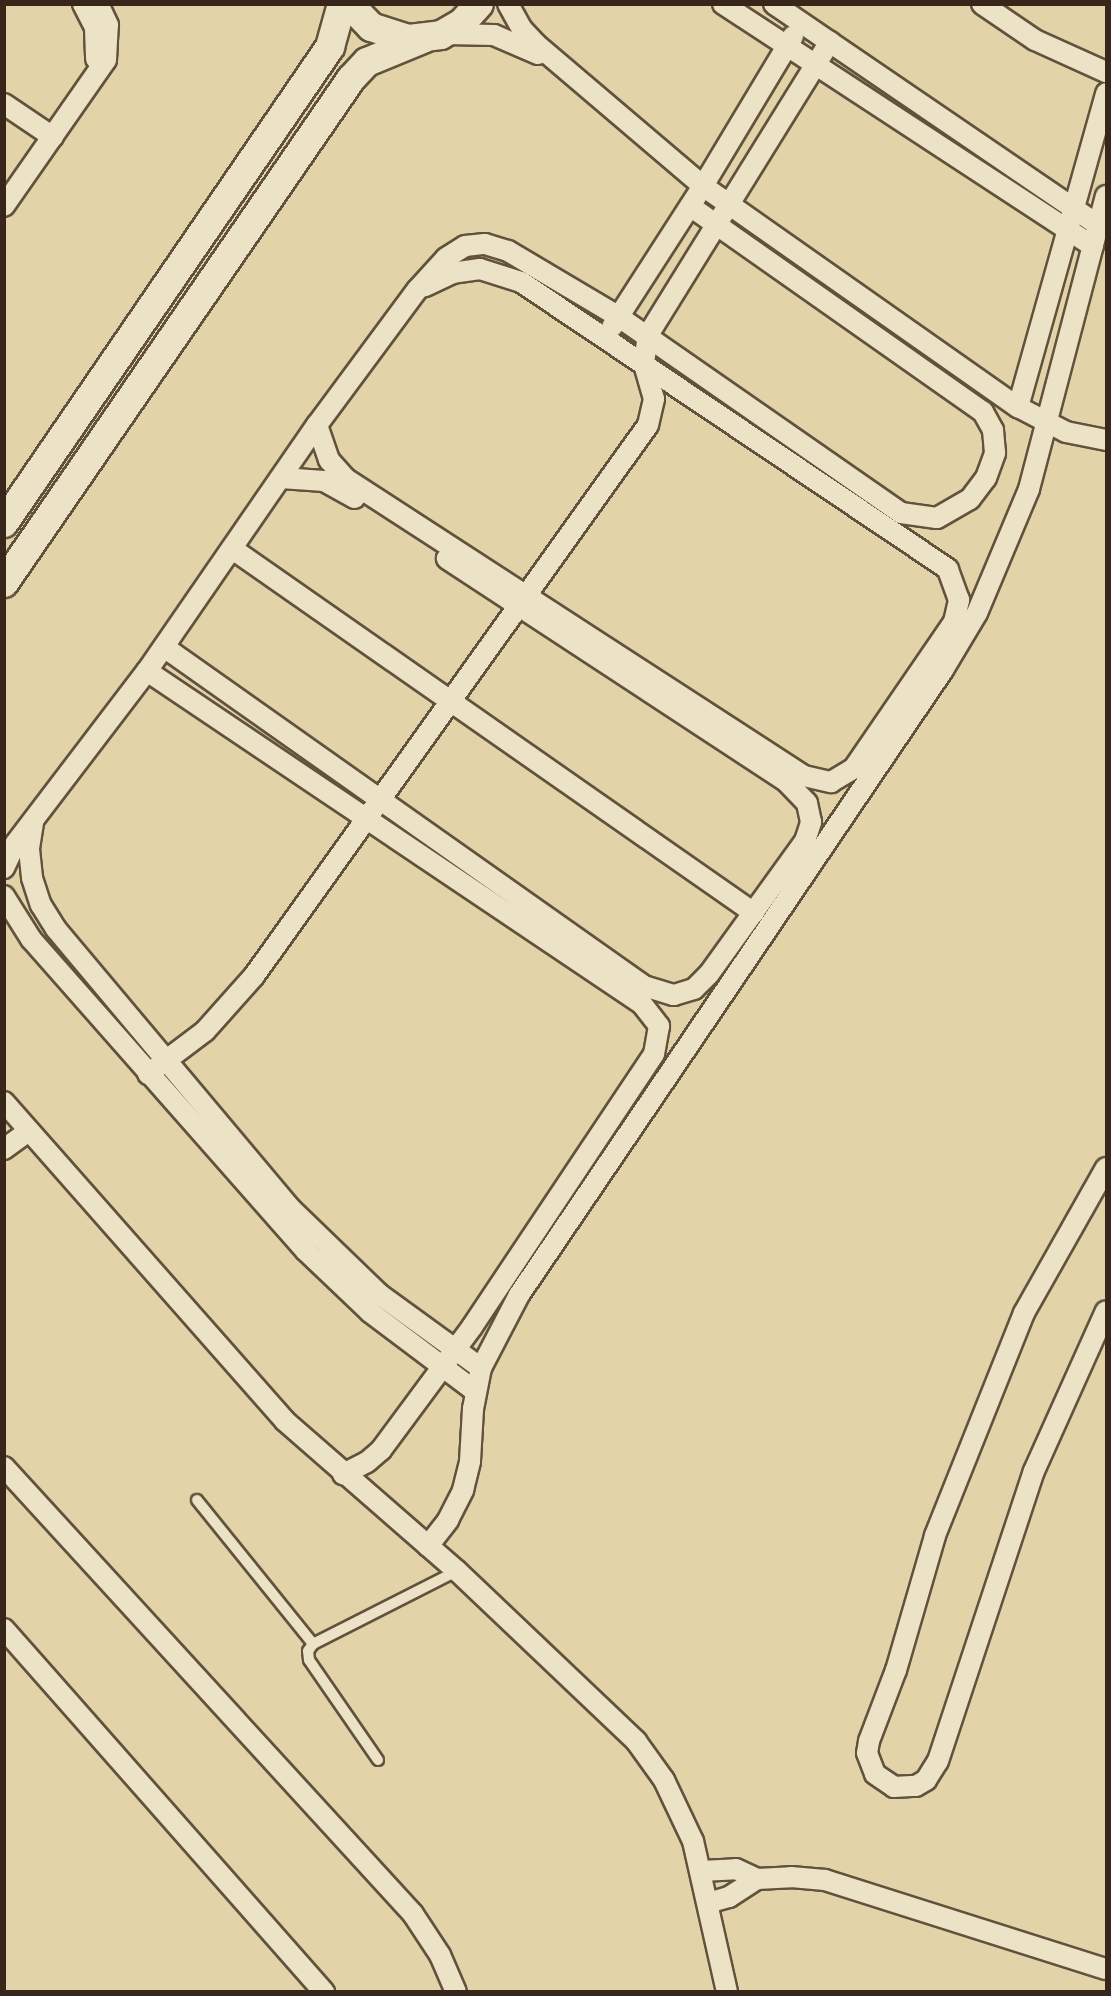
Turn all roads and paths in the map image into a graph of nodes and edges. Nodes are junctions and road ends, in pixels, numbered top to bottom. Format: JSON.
{"nodes":[{"id":1,"x":83,"y":4,"type":"edge"},
{"id":2,"x":98,"y":4,"type":"edge"},
{"id":3,"x":342,"y":4,"type":"edge"},
{"id":4,"x":349,"y":4,"type":"edge"},
{"id":5,"x":479,"y":4,"type":"edge"},
{"id":6,"x":508,"y":4,"type":"edge"},
{"id":7,"x":723,"y":4,"type":"edge"},
{"id":8,"x":774,"y":4,"type":"edge"},
{"id":9,"x":982,"y":4,"type":"edge"},
{"id":10,"x":801,"y":23,"type":"junction"},
{"id":11,"x":432,"y":37,"type":"junction"},
{"id":12,"x":830,"y":42,"type":"junction"},
{"id":13,"x":786,"y":47,"type":"junction"},
{"id":14,"x":562,"y":66,"type":"junction"},
{"id":15,"x":816,"y":66,"type":"junction"},
{"id":16,"x":1107,"y":72,"type":"edge"},
{"id":17,"x":85,"y":89,"type":"junction"},
{"id":18,"x":1107,"y":93,"type":"edge"},
{"id":19,"x":4,"y":104,"type":"edge"},
{"id":20,"x":53,"y":137,"type":"junction"},
{"id":21,"x":703,"y":186,"type":"junction"},
{"id":22,"x":1107,"y":196,"type":"edge"},
{"id":23,"x":730,"y":205,"type":"junction"},
{"id":24,"x":4,"y":206,"type":"edge"},
{"id":25,"x":690,"y":206,"type":"junction"},
{"id":26,"x":1074,"y":210,"type":"junction"},
{"id":27,"x":717,"y":225,"type":"junction"},
{"id":28,"x":1099,"y":226,"type":"junction"},
{"id":29,"x":1067,"y":230,"type":"junction"},
{"id":30,"x":1093,"y":246,"type":"junction"},
{"id":31,"x":417,"y":290,"type":"junction"},
{"id":32,"x":619,"y":317,"type":"junction"},
{"id":33,"x":648,"y":335,"type":"junction"},
{"id":34,"x":606,"y":337,"type":"junction"},
{"id":35,"x":644,"y":363,"type":"junction"},
{"id":36,"x":1018,"y":407,"type":"junction"},
{"id":37,"x":1046,"y":424,"type":"junction"},
{"id":38,"x":317,"y":425,"type":"junction"},
{"id":39,"x":1107,"y":440,"type":"edge"},
{"id":40,"x":281,"y":478,"type":"junction"},
{"id":41,"x":4,"y":523,"type":"edge"},
{"id":42,"x":234,"y":550,"type":"junction"},
{"id":43,"x":4,"y":583,"type":"edge"},
{"id":44,"x":522,"y":601,"type":"junction"},
{"id":45,"x":164,"y":647,"type":"junction"},
{"id":46,"x":147,"y":671,"type":"junction"},
{"id":47,"x":449,"y":702,"type":"junction"},
{"id":48,"x":377,"y":801,"type":"junction"},
{"id":49,"x":364,"y":818,"type":"junction"},
{"id":50,"x":34,"y":820,"type":"junction"},
{"id":51,"x":4,"y":868,"type":"edge"},
{"id":52,"x":4,"y":896,"type":"edge"},
{"id":53,"x":753,"y":913,"type":"junction"},
{"id":54,"x":167,"y":1062,"type":"junction"},
{"id":55,"x":148,"y":1074,"type":"junction"},
{"id":56,"x":4,"y":1102,"type":"edge"},
{"id":57,"x":28,"y":1131,"type":"junction"},
{"id":58,"x":4,"y":1149,"type":"edge"},
{"id":59,"x":1107,"y":1168,"type":"edge"},
{"id":60,"x":1107,"y":1311,"type":"edge"},
{"id":61,"x":454,"y":1351,"type":"junction"},
{"id":62,"x":443,"y":1368,"type":"junction"},
{"id":63,"x":481,"y":1368,"type":"junction"},
{"id":64,"x":475,"y":1391,"type":"junction"},
{"id":65,"x":4,"y":1467,"type":"edge"},
{"id":66,"x":343,"y":1474,"type":"junction"},
{"id":67,"x":197,"y":1500,"type":"dead end"},
{"id":68,"x":428,"y":1546,"type":"junction"},
{"id":69,"x":457,"y":1571,"type":"junction"},
{"id":70,"x":4,"y":1629,"type":"edge"},
{"id":71,"x":313,"y":1644,"type":"junction"},
{"id":72,"x":378,"y":1760,"type":"dead end"},
{"id":73,"x":701,"y":1871,"type":"junction"},
{"id":74,"x":757,"y":1879,"type":"junction"},
{"id":75,"x":708,"y":1903,"type":"junction"},
{"id":76,"x":1107,"y":1969,"type":"edge"},
{"id":77,"x":324,"y":1992,"type":"edge"},
{"id":78,"x":456,"y":1992,"type":"edge"},
{"id":79,"x":727,"y":1992,"type":"edge"}],
"edges":[{"from":1,"to":17,"type":"street"},
{"from":2,"to":17,"type":"street"},
{"from":3,"to":41,"type":"street"},
{"from":4,"to":11,"type":"street"},
{"from":5,"to":11,"type":"street"},
{"from":6,"to":14,"type":"street"},
{"from":7,"to":13,"type":"street"},
{"from":8,"to":10,"type":"street"},
{"from":9,"to":16,"type":"street"},
{"from":10,"to":12,"type":"street"},
{"from":10,"to":13,"type":"street"},
{"from":11,"to":14,"type":"street"},
{"from":11,"to":43,"type":"street"},
{"from":12,"to":15,"type":"street"},
{"from":12,"to":26,"type":"street"},
{"from":13,"to":15,"type":"street"},
{"from":13,"to":21,"type":"street"},
{"from":14,"to":21,"type":"street"},
{"from":15,"to":23,"type":"street"},
{"from":15,"to":29,"type":"street"},
{"from":17,"to":20,"type":"street"},
{"from":18,"to":26,"type":"street"},
{"from":19,"to":20,"type":"street"},
{"from":20,"to":24,"type":"street"},
{"from":21,"to":23,"type":"street"},
{"from":21,"to":25,"type":"street"},
{"from":22,"to":28,"type":"street"},
{"from":23,"to":27,"type":"street"},
{"from":23,"to":36,"type":"street"},
{"from":25,"to":27,"type":"street"},
{"from":25,"to":32,"type":"street"},
{"from":26,"to":28,"type":"street"},
{"from":26,"to":29,"type":"street"},
{"from":27,"to":33,"type":"street"},
{"from":27,"to":33,"type":"street"},
{"from":28,"to":30,"type":"street"},
{"from":29,"to":30,"type":"street"},
{"from":29,"to":36,"type":"street"},
{"from":30,"to":37,"type":"street"},
{"from":31,"to":32,"type":"street"},
{"from":31,"to":34,"type":"street"},
{"from":31,"to":38,"type":"street"},
{"from":32,"to":33,"type":"street"},
{"from":32,"to":34,"type":"street"},
{"from":33,"to":35,"type":"street"},
{"from":34,"to":35,"type":"street"},
{"from":35,"to":44,"type":"street"},
{"from":35,"to":44,"type":"street"},
{"from":36,"to":37,"type":"street"},
{"from":37,"to":39,"type":"street"},
{"from":37,"to":63,"type":"street"},
{"from":38,"to":40,"type":"street"},
{"from":38,"to":44,"type":"street"},
{"from":40,"to":42,"type":"street"},
{"from":40,"to":44,"type":"street"},
{"from":42,"to":45,"type":"street"},
{"from":42,"to":47,"type":"street"},
{"from":44,"to":47,"type":"street"},
{"from":44,"to":53,"type":"street"},
{"from":45,"to":46,"type":"street"},
{"from":45,"to":48,"type":"street"},
{"from":46,"to":49,"type":"street"},
{"from":46,"to":50,"type":"street"},
{"from":47,"to":48,"type":"street"},
{"from":47,"to":53,"type":"street"},
{"from":48,"to":49,"type":"street"},
{"from":48,"to":53,"type":"street"},
{"from":49,"to":54,"type":"street"},
{"from":49,"to":61,"type":"street"},
{"from":50,"to":51,"type":"street"},
{"from":50,"to":54,"type":"street"},
{"from":52,"to":55,"type":"street"},
{"from":54,"to":55,"type":"street"},
{"from":54,"to":61,"type":"street"},
{"from":55,"to":62,"type":"street"},
{"from":56,"to":57,"type":"street"},
{"from":57,"to":58,"type":"street"},
{"from":57,"to":66,"type":"street"},
{"from":59,"to":60,"type":"street"},
{"from":61,"to":62,"type":"street"},
{"from":61,"to":63,"type":"street"},
{"from":62,"to":64,"type":"street"},
{"from":62,"to":66,"type":"street"},
{"from":63,"to":64,"type":"street"},
{"from":64,"to":68,"type":"street"},
{"from":65,"to":78,"type":"street"},
{"from":66,"to":68,"type":"street"},
{"from":67,"to":71,"type":"lane"},
{"from":68,"to":69,"type":"street"},
{"from":69,"to":71,"type":"lane"},
{"from":69,"to":73,"type":"street"},
{"from":70,"to":77,"type":"street"},
{"from":71,"to":72,"type":"lane"},
{"from":73,"to":74,"type":"street"},
{"from":73,"to":75,"type":"street"},
{"from":74,"to":75,"type":"street"},
{"from":74,"to":76,"type":"street"},
{"from":75,"to":79,"type":"street"}]}
